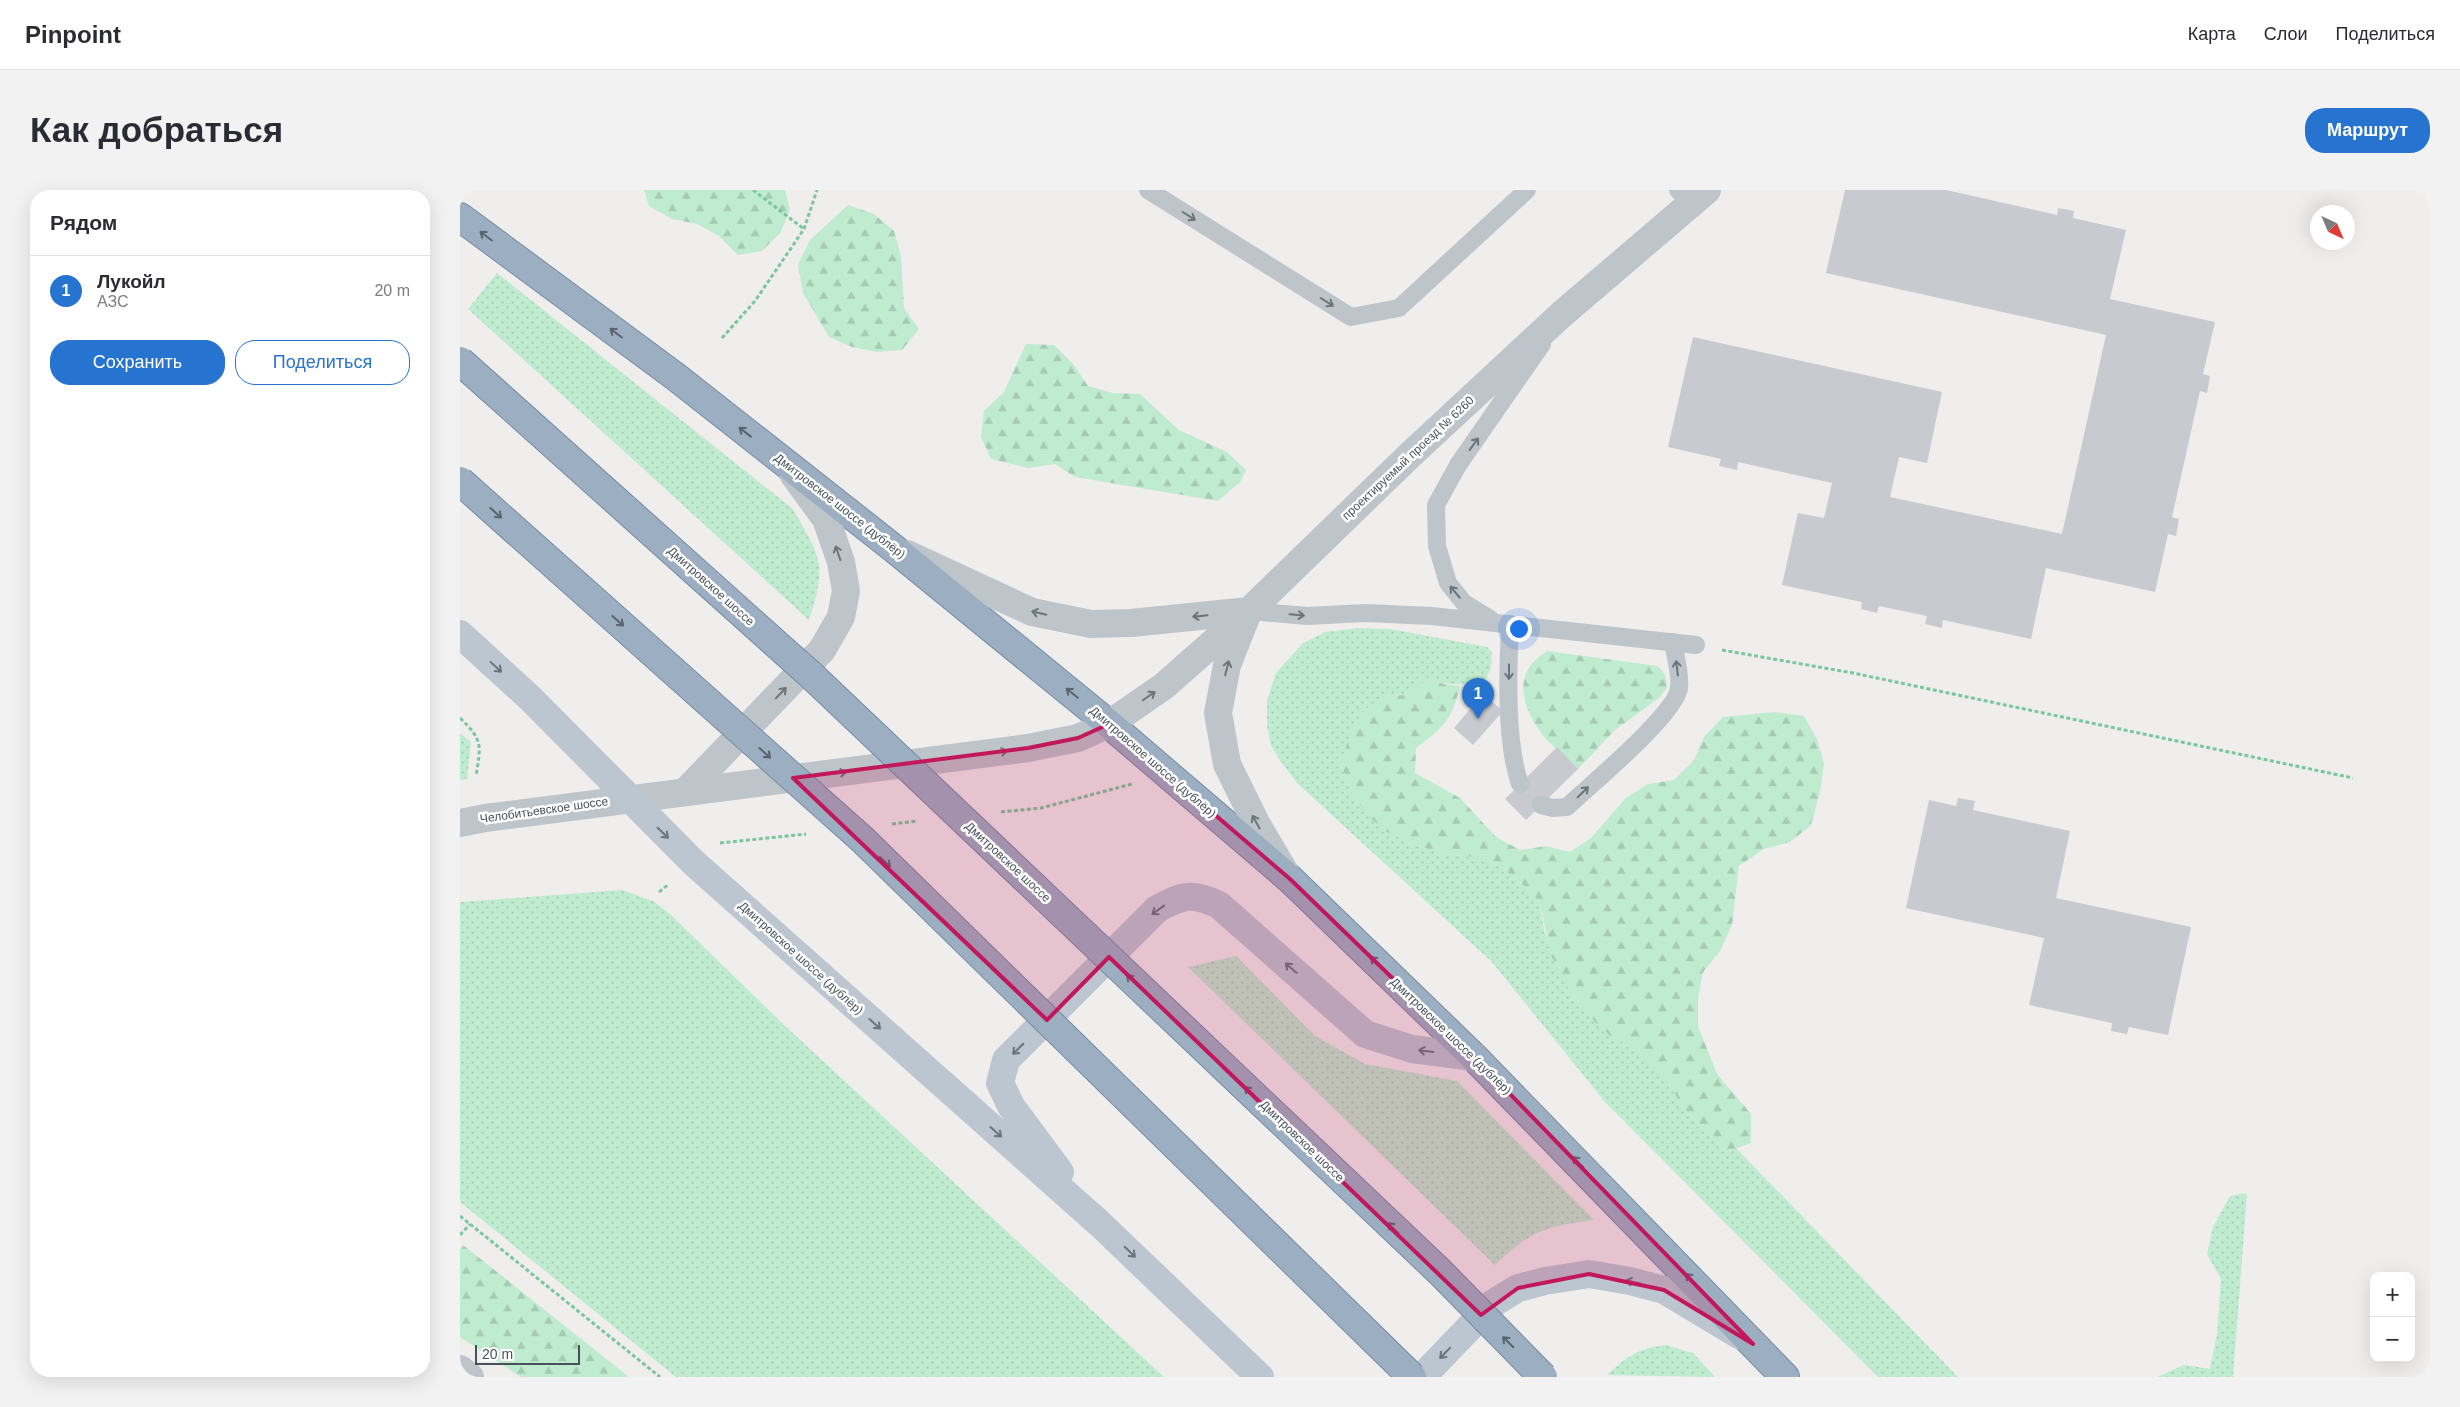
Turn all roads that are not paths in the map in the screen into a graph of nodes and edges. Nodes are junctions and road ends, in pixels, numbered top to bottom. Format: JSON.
{"nodes":[{"id":1,"x":1148,"y":190,"type":"edge"},
{"id":2,"x":1527,"y":190,"type":"edge"},
{"id":3,"x":1692,"y":195,"type":"edge"},
{"id":4,"x":460,"y":217,"type":"edge"},
{"id":5,"x":1562,"y":314,"type":"junction"},
{"id":6,"x":460,"y":361,"type":"edge"},
{"id":7,"x":784,"y":462,"type":"junction"},
{"id":8,"x":460,"y":481,"type":"edge"},
{"id":9,"x":892,"y":547,"type":"junction"},
{"id":10,"x":1249,"y":611,"type":"junction"},
{"id":11,"x":1502,"y":622,"type":"junction"},
{"id":12,"x":460,"y":634,"type":"edge"},
{"id":13,"x":1673,"y":642,"type":"junction"},
{"id":14,"x":1696,"y":645,"type":"road end"},
{"id":15,"x":1110,"y":724,"type":"junction"},
{"id":16,"x":1520,"y":784,"type":"dead end"},
{"id":17,"x":686,"y":791,"type":"junction"},
{"id":18,"x":628,"y":799,"type":"junction"},
{"id":19,"x":1541,"y":805,"type":"dead end"},
{"id":20,"x":460,"y":823,"type":"edge"},
{"id":21,"x":1290,"y":879,"type":"junction"},
{"id":22,"x":1474,"y":1057,"type":"junction"},
{"id":23,"x":1100,"y":1224,"type":"junction"},
{"id":24,"x":1753,"y":1344,"type":"junction"},
{"id":25,"x":460,"y":1369,"type":"edge"},
{"id":26,"x":470,"y":1377,"type":"edge"},
{"id":27,"x":1260,"y":1377,"type":"edge"},
{"id":28,"x":1412,"y":1377,"type":"edge"},
{"id":29,"x":1422,"y":1377,"type":"edge"},
{"id":30,"x":1542,"y":1377,"type":"edge"},
{"id":31,"x":1785,"y":1377,"type":"edge"}],
"edges":[{"from":1,"to":2,"type":"lane","one_way":true},
{"from":3,"to":5,"type":"street","name":"проектируемый проезд № 6260"},
{"from":7,"to":4,"type":"highway","name":"Дмитровское шоссе (дублёр)","one_way":true},
{"from":5,"to":10,"type":"street","name":"проектируемый проезд № 6260"},
{"from":11,"to":5,"type":"lane","one_way":true},
{"from":30,"to":6,"type":"highway","name":"Дмитровское шоссе","one_way":true,"bridge":true},
{"from":7,"to":9,"type":"highway","name":"Дмитровское шоссе (дублёр)"},
{"from":17,"to":7,"type":"street","one_way":true},
{"from":8,"to":28,"type":"highway","one_way":true,"bridge":true},
{"from":10,"to":9,"type":"street","one_way":true},
{"from":15,"to":9,"type":"highway","name":"Дмитровское шоссе (дублёр)","one_way":true},
{"from":10,"to":11,"type":"lane","one_way":true},
{"from":15,"to":10,"type":"street","name":"проектируемый проезд № 6260","one_way":true},
{"from":21,"to":10,"type":"street","one_way":true},
{"from":11,"to":13,"type":"lane"},
{"from":11,"to":16,"type":"lane","one_way":true},
{"from":12,"to":18,"type":"main road","name":"Дмитровское шоссе (дублёр)","one_way":true},
{"from":13,"to":14,"type":"lane"},
{"from":19,"to":13,"type":"lane","one_way":true},
{"from":17,"to":15,"type":"street","name":"проектируемый проезд № 6260","one_way":true},
{"from":15,"to":21,"type":"highway","name":"Дмитровское шоссе (дублёр)"},
{"from":17,"to":18,"type":"street","name":"Челобитьевское шоссе"},
{"from":18,"to":20,"type":"street","name":"Челобитьевское шоссе"},
{"from":18,"to":23,"type":"main road","name":"Дмитровское шоссе (дублёр)","one_way":true},
{"from":22,"to":21,"type":"highway","name":"Дмитровское шоссе (дублёр)","one_way":true},
{"from":22,"to":23,"type":"main road","one_way":true},
{"from":24,"to":22,"type":"highway","name":"Дмитровское шоссе (дублёр)","one_way":true},
{"from":23,"to":27,"type":"main road","name":"Дмитровское шоссе (дублёр)","one_way":true},
{"from":24,"to":29,"type":"main road","one_way":true},
{"from":24,"to":31,"type":"highway","name":"Дмитровское шоссе (дублёр)"},
{"from":25,"to":26,"type":"street"}]}
